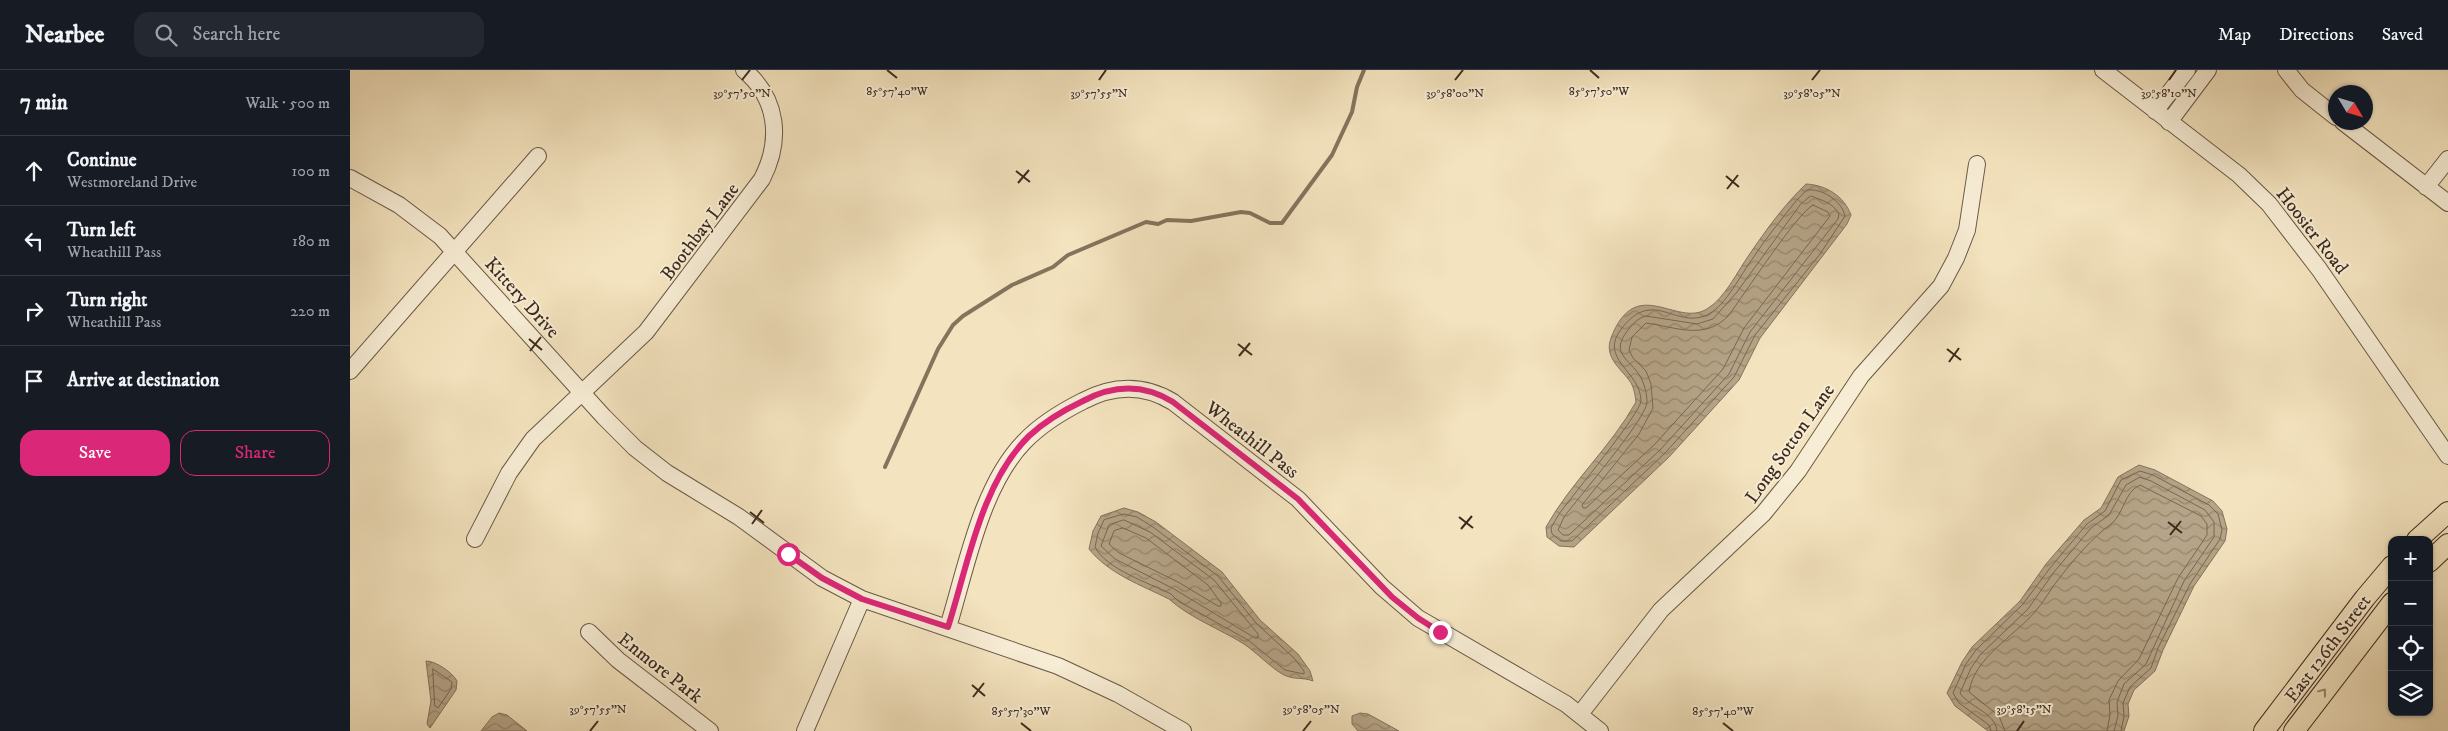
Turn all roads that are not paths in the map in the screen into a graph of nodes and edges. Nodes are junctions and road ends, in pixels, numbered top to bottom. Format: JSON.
{"nodes":[{"id":1,"x":744,"y":70,"type":"edge"},
{"id":2,"x":2103,"y":70,"type":"edge"},
{"id":3,"x":2187,"y":70,"type":"edge"},
{"id":4,"x":2208,"y":70,"type":"edge"},
{"id":5,"x":2286,"y":70,"type":"edge"},
{"id":6,"x":2155,"y":111,"type":"junction"},
{"id":7,"x":2328,"y":111,"type":"edge"},
{"id":8,"x":2169,"y":122,"type":"junction"},
{"id":9,"x":2353,"y":130,"type":"edge"},
{"id":10,"x":538,"y":156,"type":"dead end"},
{"id":11,"x":2448,"y":159,"type":"edge"},
{"id":12,"x":1977,"y":164,"type":"dead end"},
{"id":13,"x":350,"y":178,"type":"edge"},
{"id":14,"x":2426,"y":187,"type":"junction"},
{"id":15,"x":2448,"y":203,"type":"edge"},
{"id":16,"x":455,"y":251,"type":"junction"},
{"id":17,"x":350,"y":371,"type":"edge"},
{"id":18,"x":582,"y":392,"type":"junction"},
{"id":19,"x":2448,"y":456,"type":"edge"},
{"id":20,"x":2448,"y":512,"type":"edge"},
{"id":21,"x":2421,"y":536,"type":"edge"},
{"id":22,"x":475,"y":539,"type":"dead end"},
{"id":23,"x":2448,"y":544,"type":"edge"},
{"id":24,"x":2433,"y":558,"type":"edge"},
{"id":25,"x":2388,"y":571,"type":"edge"},
{"id":26,"x":862,"y":599,"type":"junction"},
{"id":27,"x":2388,"y":608,"type":"edge"},
{"id":28,"x":948,"y":627,"type":"junction"},
{"id":29,"x":589,"y":632,"type":"dead end"},
{"id":30,"x":1580,"y":714,"type":"junction"},
{"id":31,"x":710,"y":731,"type":"edge"},
{"id":32,"x":805,"y":731,"type":"edge"},
{"id":33,"x":1183,"y":731,"type":"edge"},
{"id":34,"x":1600,"y":731,"type":"edge"},
{"id":35,"x":2264,"y":731,"type":"edge"},
{"id":36,"x":2294,"y":731,"type":"edge"}],
"edges":[{"from":1,"to":18,"type":"street","name":"Boothbay Lane"},
{"from":2,"to":6,"type":"street","name":"Hoosier Road"},
{"from":3,"to":6,"type":"street"},
{"from":4,"to":8,"type":"street"},
{"from":5,"to":7,"type":"street"},
{"from":6,"to":8,"type":"street","name":"Hoosier Road"},
{"from":8,"to":19,"type":"street","name":"Hoosier Road"},
{"from":9,"to":14,"type":"street"},
{"from":10,"to":16,"type":"street"},
{"from":11,"to":14,"type":"street"},
{"from":12,"to":30,"type":"street","name":"Long Sotton Lane"},
{"from":13,"to":16,"type":"street","name":"Kittery Drive"},
{"from":14,"to":15,"type":"street"},
{"from":16,"to":17,"type":"street"},
{"from":16,"to":18,"type":"street","name":"Kittery Drive"},
{"from":18,"to":22,"type":"street","name":"Boothbay Lane"},
{"from":18,"to":26,"type":"street","name":"Kittery Drive"},
{"from":20,"to":21,"type":"main road"},
{"from":23,"to":24,"type":"main road"},
{"from":25,"to":35,"type":"main road","name":"East 126th Street"},
{"from":26,"to":28,"type":"street","name":"Kittery Drive"},
{"from":26,"to":32,"type":"street"},
{"from":36,"to":27,"type":"main road","name":"East 126th Street","one_way":true},
{"from":28,"to":30,"type":"street","name":"Wheathill Pass"},
{"from":28,"to":33,"type":"street","name":"Kittery Drive"},
{"from":29,"to":31,"type":"street","name":"Enmore Park"},
{"from":30,"to":34,"type":"street","name":"Wheathill Pass"}]}
